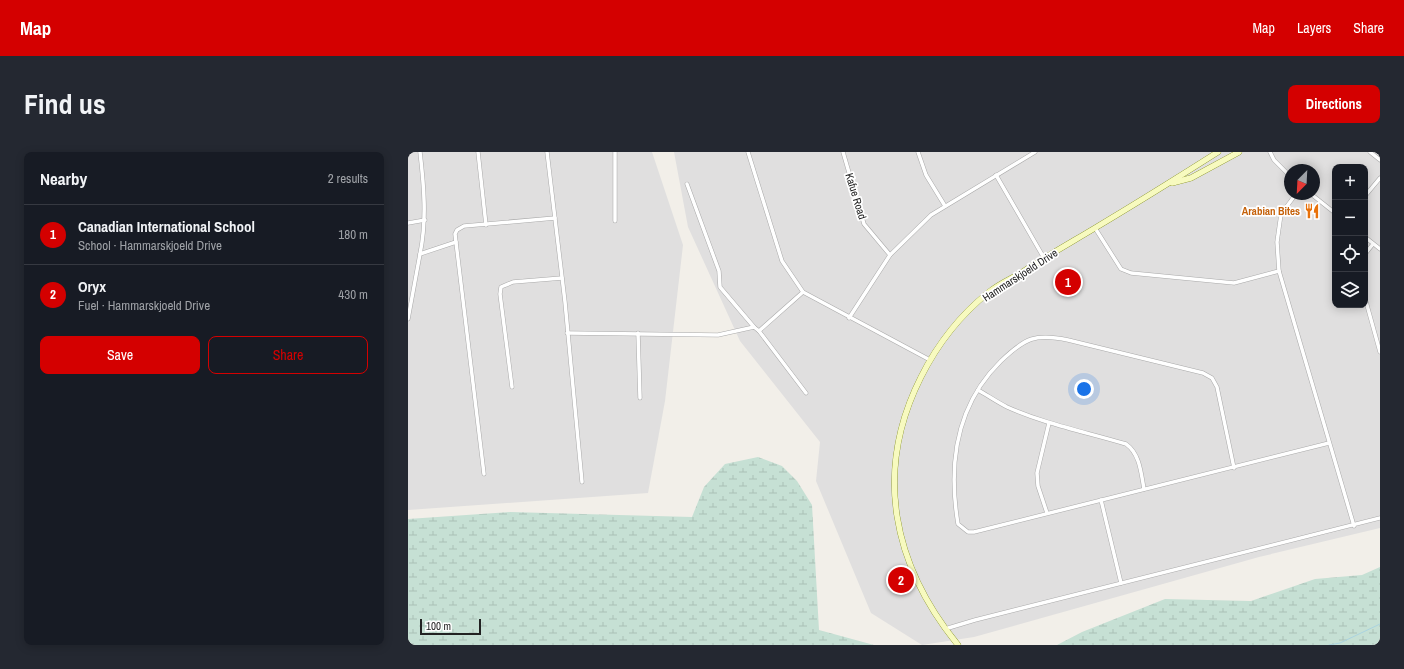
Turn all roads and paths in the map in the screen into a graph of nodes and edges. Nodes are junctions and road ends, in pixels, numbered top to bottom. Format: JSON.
{"nodes":[{"id":1,"x":420,"y":152,"type":"edge"},
{"id":2,"x":478,"y":152,"type":"edge"},
{"id":3,"x":547,"y":152,"type":"edge"},
{"id":4,"x":615,"y":152,"type":"edge"},
{"id":5,"x":748,"y":152,"type":"edge"},
{"id":6,"x":843,"y":152,"type":"edge"},
{"id":7,"x":918,"y":152,"type":"edge"},
{"id":8,"x":1035,"y":152,"type":"edge"},
{"id":9,"x":1218,"y":152,"type":"edge"},
{"id":10,"x":1239,"y":152,"type":"edge"},
{"id":11,"x":1270,"y":152,"type":"edge"},
{"id":12,"x":1370,"y":152,"type":"edge"},
{"id":13,"x":1212,"y":156,"type":"junction"},
{"id":14,"x":1380,"y":160,"type":"edge"},
{"id":15,"x":1218,"y":164,"type":"junction"},
{"id":16,"x":1284,"y":170,"type":"edge"},
{"id":17,"x":996,"y":175,"type":"junction"},
{"id":18,"x":1380,"y":178,"type":"edge"},
{"id":19,"x":686,"y":184,"type":"dead end"},
{"id":20,"x":1164,"y":186,"type":"junction"},
{"id":21,"x":1368,"y":192,"type":"edge"},
{"id":22,"x":1292,"y":200,"type":"edge"},
{"id":23,"x":1319,"y":200,"type":"edge"},
{"id":24,"x":945,"y":206,"type":"junction"},
{"id":25,"x":1332,"y":211,"type":"edge"},
{"id":26,"x":555,"y":218,"type":"junction"},
{"id":27,"x":425,"y":220,"type":"junction"},
{"id":28,"x":615,"y":221,"type":"dead end"},
{"id":29,"x":408,"y":223,"type":"edge"},
{"id":30,"x":486,"y":225,"type":"junction"},
{"id":31,"x":1095,"y":228,"type":"junction"},
{"id":32,"x":1368,"y":240,"type":"edge"},
{"id":33,"x":456,"y":242,"type":"junction"},
{"id":34,"x":1373,"y":244,"type":"junction"},
{"id":35,"x":1380,"y":249,"type":"edge"},
{"id":36,"x":1368,"y":250,"type":"edge"},
{"id":37,"x":420,"y":254,"type":"junction"},
{"id":38,"x":890,"y":255,"type":"junction"},
{"id":39,"x":1044,"y":258,"type":"junction"},
{"id":40,"x":1279,"y":271,"type":"junction"},
{"id":41,"x":562,"y":278,"type":"junction"},
{"id":42,"x":413,"y":291,"type":"junction"},
{"id":43,"x":408,"y":292,"type":"edge"},
{"id":44,"x":803,"y":292,"type":"junction"},
{"id":45,"x":1368,"y":308,"type":"edge"},
{"id":46,"x":408,"y":318,"type":"edge"},
{"id":47,"x":849,"y":318,"type":"junction"},
{"id":48,"x":754,"y":327,"type":"junction"},
{"id":49,"x":759,"y":331,"type":"junction"},
{"id":50,"x":567,"y":333,"type":"junction"},
{"id":51,"x":638,"y":333,"type":"junction"},
{"id":52,"x":1380,"y":351,"type":"edge"},
{"id":53,"x":930,"y":360,"type":"junction"},
{"id":54,"x":512,"y":387,"type":"dead end"},
{"id":55,"x":978,"y":390,"type":"junction"},
{"id":56,"x":806,"y":393,"type":"dead end"},
{"id":57,"x":640,"y":398,"type":"dead end"},
{"id":58,"x":1049,"y":423,"type":"junction"},
{"id":59,"x":1328,"y":443,"type":"junction"},
{"id":60,"x":1234,"y":468,"type":"junction"},
{"id":61,"x":484,"y":474,"type":"dead end"},
{"id":62,"x":582,"y":482,"type":"dead end"},
{"id":63,"x":1144,"y":489,"type":"junction"},
{"id":64,"x":1101,"y":500,"type":"junction"},
{"id":65,"x":1047,"y":513,"type":"junction"},
{"id":66,"x":1380,"y":518,"type":"edge"},
{"id":67,"x":1354,"y":526,"type":"junction"},
{"id":68,"x":1121,"y":583,"type":"junction"},
{"id":69,"x":945,"y":629,"type":"junction"},
{"id":70,"x":958,"y":645,"type":"edge"}],
"edges":[{"from":1,"to":27,"type":"street"},
{"from":2,"to":30,"type":"street"},
{"from":3,"to":26,"type":"street"},
{"from":4,"to":28,"type":"street"},
{"from":5,"to":44,"type":"street"},
{"from":6,"to":38,"type":"street","name":"Kafue Road"},
{"from":7,"to":24,"type":"street"},
{"from":8,"to":17,"type":"street"},
{"from":9,"to":13,"type":"main road","name":"Hammarskjoeld Drive"},
{"from":10,"to":15,"type":"main road","name":"Hammarskjoeld Drive"},
{"from":11,"to":16,"type":"street"},
{"from":12,"to":14,"type":"street"},
{"from":13,"to":15,"type":"main road"},
{"from":13,"to":20,"type":"main road","name":"Hammarskjoeld Drive"},
{"from":15,"to":20,"type":"main road","name":"Hammarskjoeld Drive"},
{"from":17,"to":24,"type":"street"},
{"from":17,"to":39,"type":"street"},
{"from":18,"to":21,"type":"street"},
{"from":19,"to":48,"type":"street"},
{"from":20,"to":31,"type":"main road","name":"Hammarskjoeld Drive"},
{"from":22,"to":40,"type":"street"},
{"from":23,"to":25,"type":"street"},
{"from":24,"to":38,"type":"street"},
{"from":26,"to":30,"type":"street"},
{"from":26,"to":41,"type":"street"},
{"from":27,"to":29,"type":"street"},
{"from":27,"to":37,"type":"street"},
{"from":30,"to":33,"type":"street"},
{"from":31,"to":39,"type":"main road","name":"Hammarskjoeld Drive"},
{"from":31,"to":40,"type":"street"},
{"from":32,"to":34,"type":"street"},
{"from":33,"to":37,"type":"street"},
{"from":33,"to":61,"type":"street"},
{"from":34,"to":35,"type":"street"},
{"from":34,"to":36,"type":"street"},
{"from":37,"to":42,"type":"street"},
{"from":38,"to":47,"type":"street"},
{"from":39,"to":53,"type":"main road","name":"Hammarskjoeld Drive"},
{"from":40,"to":59,"type":"street"},
{"from":41,"to":50,"type":"street"},
{"from":41,"to":54,"type":"street"},
{"from":42,"to":43,"type":"street"},
{"from":42,"to":46,"type":"street"},
{"from":44,"to":47,"type":"street"},
{"from":44,"to":49,"type":"street"},
{"from":45,"to":52,"type":"street"},
{"from":47,"to":53,"type":"street"},
{"from":48,"to":49,"type":"street"},
{"from":48,"to":51,"type":"street"},
{"from":49,"to":56,"type":"street"},
{"from":50,"to":51,"type":"street"},
{"from":50,"to":62,"type":"street"},
{"from":51,"to":57,"type":"street"},
{"from":53,"to":69,"type":"main road","name":"Hammarskjoeld Drive"},
{"from":55,"to":58,"type":"street"},
{"from":55,"to":60,"type":"street"},
{"from":55,"to":65,"type":"street"},
{"from":58,"to":63,"type":"street"},
{"from":58,"to":65,"type":"street"},
{"from":59,"to":60,"type":"street"},
{"from":59,"to":67,"type":"street"},
{"from":60,"to":63,"type":"street"},
{"from":63,"to":64,"type":"street"},
{"from":64,"to":65,"type":"street"},
{"from":64,"to":68,"type":"street"},
{"from":66,"to":67,"type":"street"},
{"from":67,"to":68,"type":"street"},
{"from":68,"to":69,"type":"street"},
{"from":69,"to":70,"type":"main road","name":"Hammarskjoeld Drive"}]}
